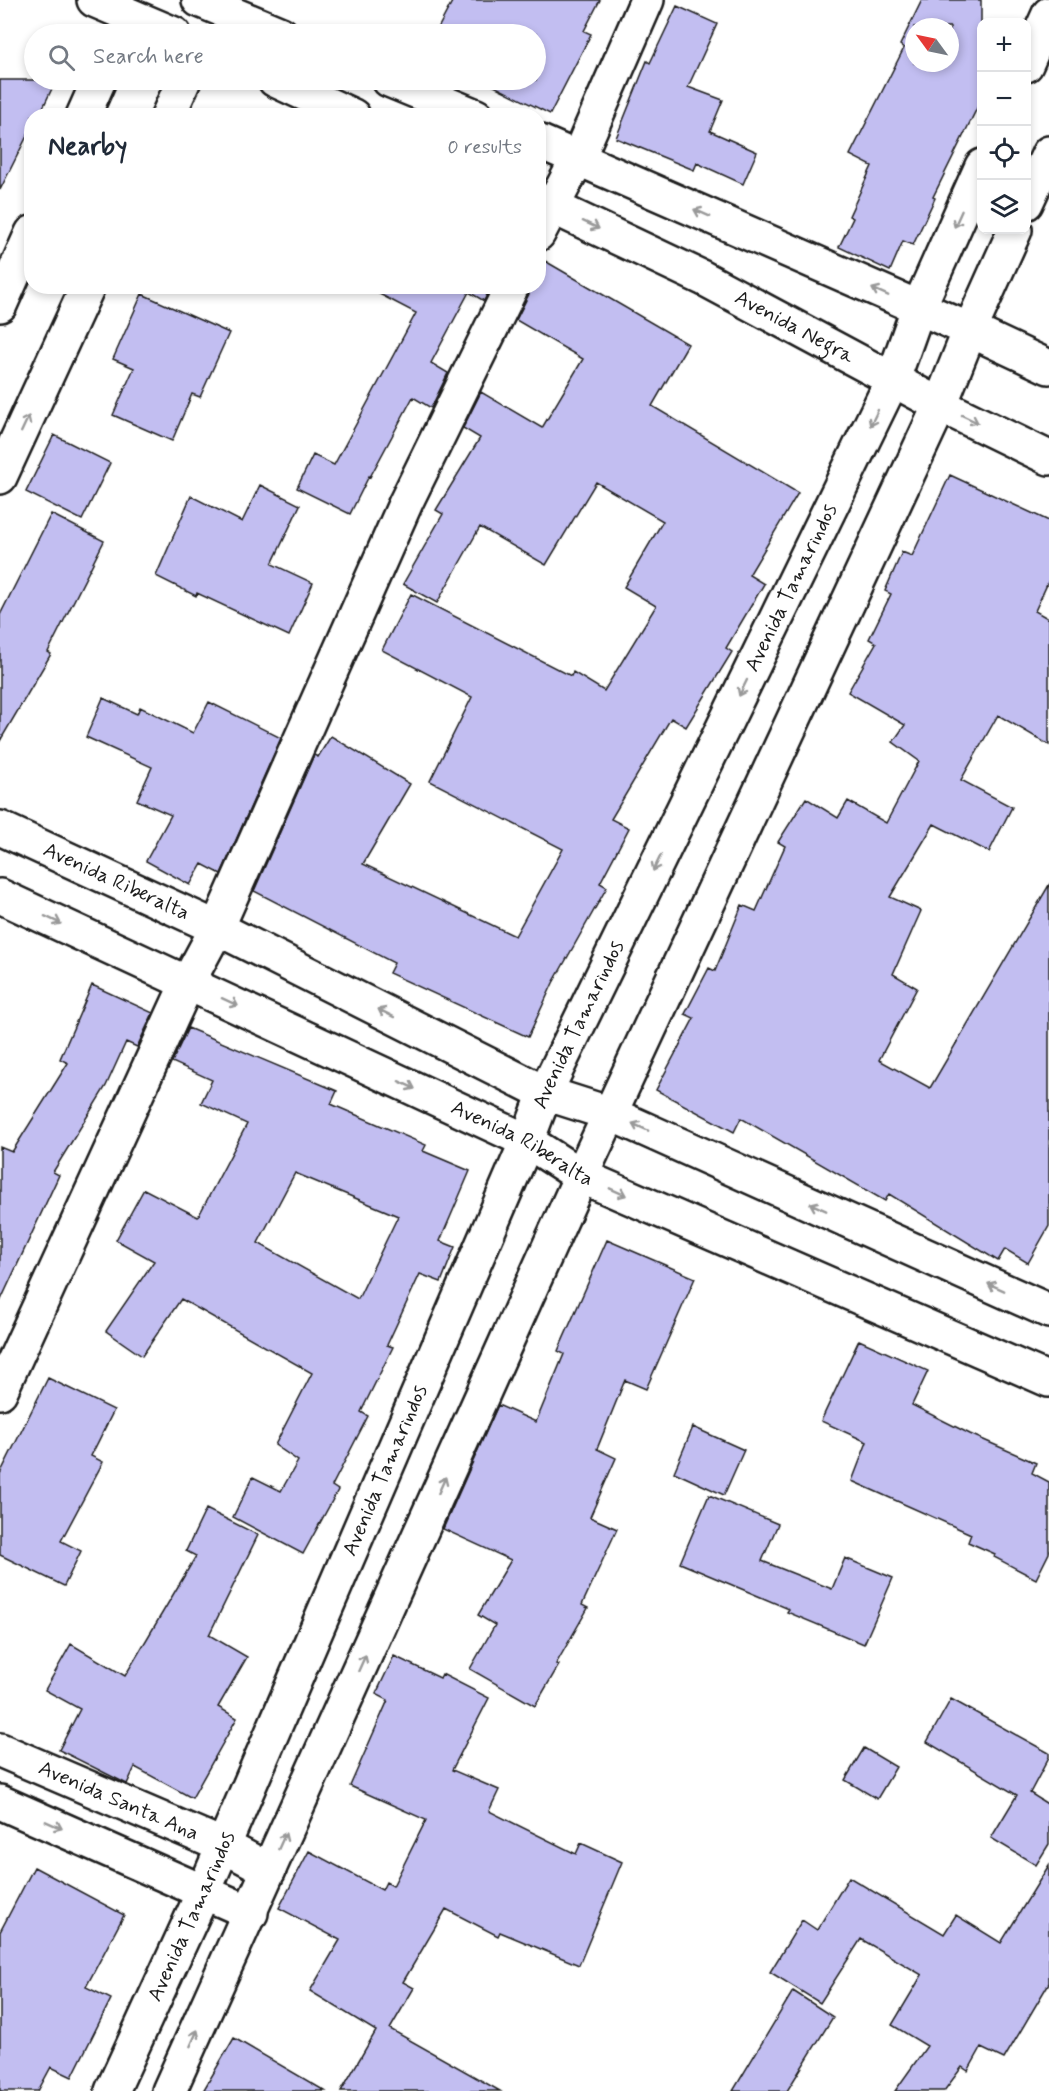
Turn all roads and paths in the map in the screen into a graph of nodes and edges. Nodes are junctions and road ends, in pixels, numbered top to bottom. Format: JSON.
{"nodes":[{"id":1,"x":94,"y":0,"type":"edge"},
{"id":2,"x":647,"y":0,"type":"edge"},
{"id":3,"x":211,"y":11,"type":"edge"},
{"id":4,"x":1049,"y":14,"type":"edge"},
{"id":5,"x":127,"y":16,"type":"edge"},
{"id":6,"x":148,"y":24,"type":"edge"},
{"id":7,"x":251,"y":24,"type":"edge"},
{"id":8,"x":1031,"y":54,"type":"edge"},
{"id":9,"x":95,"y":90,"type":"edge"},
{"id":10,"x":180,"y":90,"type":"edge"},
{"id":11,"x":296,"y":90,"type":"edge"},
{"id":12,"x":413,"y":90,"type":"edge"},
{"id":13,"x":87,"y":108,"type":"edge"},
{"id":14,"x":172,"y":108,"type":"edge"},
{"id":15,"x":335,"y":108,"type":"edge"},
{"id":16,"x":457,"y":108,"type":"edge"},
{"id":17,"x":546,"y":144,"type":"edge"},
{"id":18,"x":1049,"y":153,"type":"edge"},
{"id":19,"x":578,"y":158,"type":"junction"},
{"id":20,"x":977,"y":175,"type":"edge"},
{"id":21,"x":1031,"y":192,"type":"edge"},
{"id":22,"x":546,"y":208,"type":"edge"},
{"id":23,"x":546,"y":214,"type":"edge"},
{"id":24,"x":1013,"y":234,"type":"edge"},
{"id":25,"x":24,"y":251,"type":"edge"},
{"id":26,"x":84,"y":294,"type":"edge"},
{"id":27,"x":508,"y":294,"type":"edge"},
{"id":28,"x":0,"y":305,"type":"edge"},
{"id":29,"x":918,"y":309,"type":"junction"},
{"id":30,"x":970,"y":330,"type":"junction"},
{"id":31,"x":1049,"y":367,"type":"edge"},
{"id":32,"x":893,"y":379,"type":"junction"},
{"id":33,"x":940,"y":405,"type":"junction"},
{"id":34,"x":1049,"y":458,"type":"edge"},
{"id":35,"x":0,"y":477,"type":"edge"},
{"id":36,"x":0,"y":828,"type":"edge"},
{"id":37,"x":0,"y":896,"type":"edge"},
{"id":38,"x":217,"y":928,"type":"junction"},
{"id":39,"x":188,"y":982,"type":"junction"},
{"id":40,"x":545,"y":1093,"type":"junction"},
{"id":41,"x":610,"y":1114,"type":"junction"},
{"id":42,"x":527,"y":1141,"type":"junction"},
{"id":43,"x":580,"y":1176,"type":"junction"},
{"id":44,"x":1049,"y":1311,"type":"edge"},
{"id":45,"x":1049,"y":1380,"type":"edge"},
{"id":46,"x":0,"y":1392,"type":"edge"},
{"id":47,"x":0,"y":1750,"type":"edge"},
{"id":48,"x":0,"y":1802,"type":"edge"},
{"id":49,"x":224,"y":1846,"type":"junction"},
{"id":50,"x":269,"y":1870,"type":"junction"},
{"id":51,"x":204,"y":1892,"type":"junction"},
{"id":52,"x":251,"y":1913,"type":"junction"},
{"id":53,"x":112,"y":2091,"type":"edge"},
{"id":54,"x":169,"y":2091,"type":"edge"}],
"edges":[{"from":1,"to":5,"type":"street"},
{"from":2,"to":19,"type":"street"},
{"from":3,"to":7,"type":"street"},
{"from":4,"to":8,"type":"street"},
{"from":5,"to":6,"type":"street"},
{"from":9,"to":13,"type":"street"},
{"from":10,"to":14,"type":"street"},
{"from":11,"to":15,"type":"street"},
{"from":12,"to":16,"type":"street"},
{"from":17,"to":19,"type":"street"},
{"from":18,"to":21,"type":"street"},
{"from":19,"to":22,"type":"street"},
{"from":29,"to":19,"type":"street","one_way":true},
{"from":20,"to":29,"type":"street","name":"Avenida Tamarindos","one_way":true},
{"from":23,"to":32,"type":"street","name":"Avenida Negra","one_way":true},
{"from":24,"to":30,"type":"street"},
{"from":25,"to":28,"type":"street"},
{"from":35,"to":26,"type":"street","one_way":true},
{"from":27,"to":38,"type":"street"},
{"from":29,"to":30,"type":"street"},
{"from":29,"to":32,"type":"street","name":"Avenida Tamarindos"},
{"from":30,"to":31,"type":"street"},
{"from":30,"to":33,"type":"street"},
{"from":32,"to":33,"type":"street","name":"Avenida Negra"},
{"from":32,"to":40,"type":"street","name":"Avenida Tamarindos","one_way":true},
{"from":33,"to":34,"type":"street","name":"Avenida Negra","one_way":true},
{"from":33,"to":41,"type":"street"},
{"from":36,"to":38,"type":"street","name":"Avenida Riberalta"},
{"from":37,"to":39,"type":"street","name":"Avenida Riberalta","one_way":true},
{"from":38,"to":39,"type":"street"},
{"from":40,"to":38,"type":"street","name":"Avenida Riberalta","one_way":true},
{"from":39,"to":42,"type":"street","name":"Avenida Riberalta","one_way":true},
{"from":39,"to":46,"type":"street"},
{"from":40,"to":41,"type":"street","name":"Avenida Riberalta"},
{"from":40,"to":42,"type":"street","name":"Avenida Tamarindos"},
{"from":41,"to":43,"type":"street"},
{"from":44,"to":41,"type":"street","name":"Avenida Riberalta","one_way":true},
{"from":42,"to":43,"type":"street","name":"Avenida Riberalta"},
{"from":42,"to":49,"type":"street","name":"Avenida Tamarindos"},
{"from":43,"to":45,"type":"street","name":"Avenida Riberalta","one_way":true},
{"from":50,"to":43,"type":"street","one_way":true},
{"from":47,"to":49,"type":"street","name":"Avenida Santa Ana"},
{"from":48,"to":51,"type":"street","one_way":true},
{"from":49,"to":50,"type":"street","name":"Avenida Santa Ana"},
{"from":49,"to":51,"type":"street","name":"Avenida Tamarindos"},
{"from":50,"to":52,"type":"street"},
{"from":51,"to":52,"type":"street"},
{"from":51,"to":53,"type":"street","name":"Avenida Tamarindos"},
{"from":54,"to":52,"type":"street","one_way":true}]}
